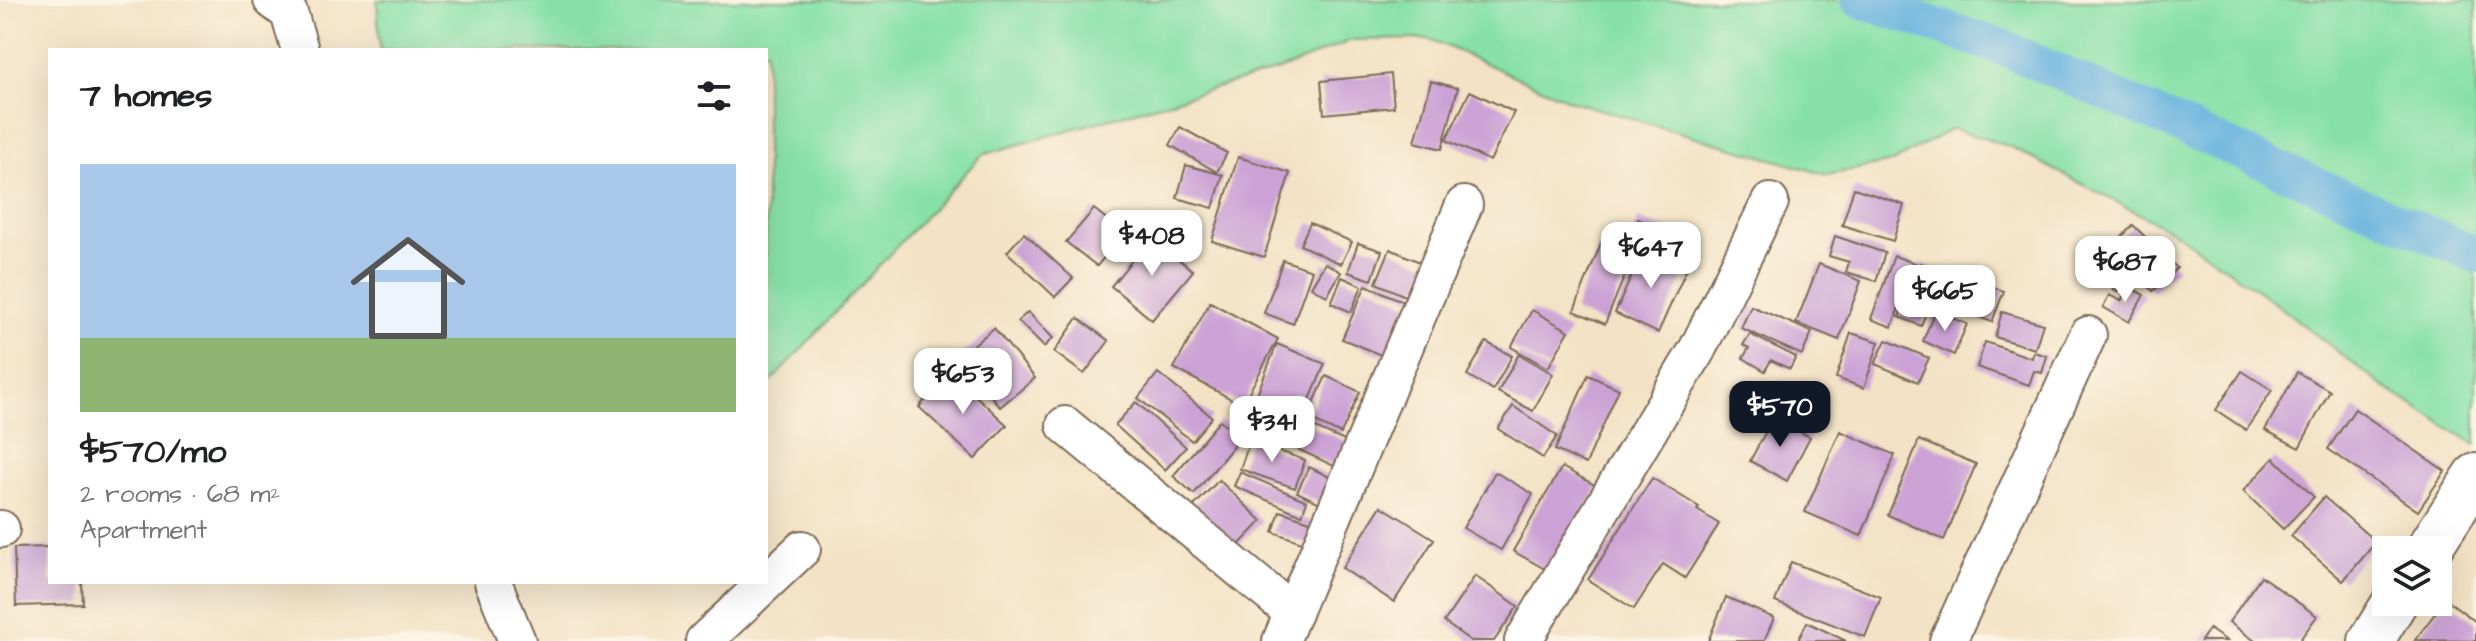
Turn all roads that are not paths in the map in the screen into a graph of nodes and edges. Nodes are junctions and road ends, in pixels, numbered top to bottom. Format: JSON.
{"nodes":[{"id":1,"x":272,"y":0,"type":"edge"},
{"id":2,"x":299,"y":48,"type":"edge"},
{"id":3,"x":1770,"y":202,"type":"dead end"},
{"id":4,"x":1464,"y":205,"type":"dead end"},
{"id":5,"x":2088,"y":335,"type":"dead end"},
{"id":6,"x":1065,"y":425,"type":"dead end"},
{"id":7,"x":2476,"y":476,"type":"edge"},
{"id":8,"x":2437,"y":536,"type":"edge"},
{"id":9,"x":802,"y":549,"type":"dead end"},
{"id":10,"x":768,"y":581,"type":"edge"},
{"id":11,"x":494,"y":584,"type":"edge"},
{"id":12,"x":765,"y":584,"type":"edge"},
{"id":13,"x":2386,"y":616,"type":"edge"},
{"id":14,"x":1287,"y":627,"type":"edge"},
{"id":15,"x":517,"y":641,"type":"edge"},
{"id":16,"x":704,"y":641,"type":"edge"},
{"id":17,"x":1523,"y":641,"type":"edge"},
{"id":18,"x":1948,"y":641,"type":"edge"},
{"id":19,"x":2371,"y":641,"type":"edge"}],
"edges":[{"from":1,"to":2,"type":"street"},
{"from":3,"to":17,"type":"street"},
{"from":4,"to":14,"type":"street"},
{"from":5,"to":18,"type":"street"},
{"from":6,"to":14,"type":"street"},
{"from":7,"to":8,"type":"street"},
{"from":9,"to":10,"type":"street"},
{"from":11,"to":15,"type":"street"},
{"from":12,"to":16,"type":"street"},
{"from":13,"to":19,"type":"street"}]}
